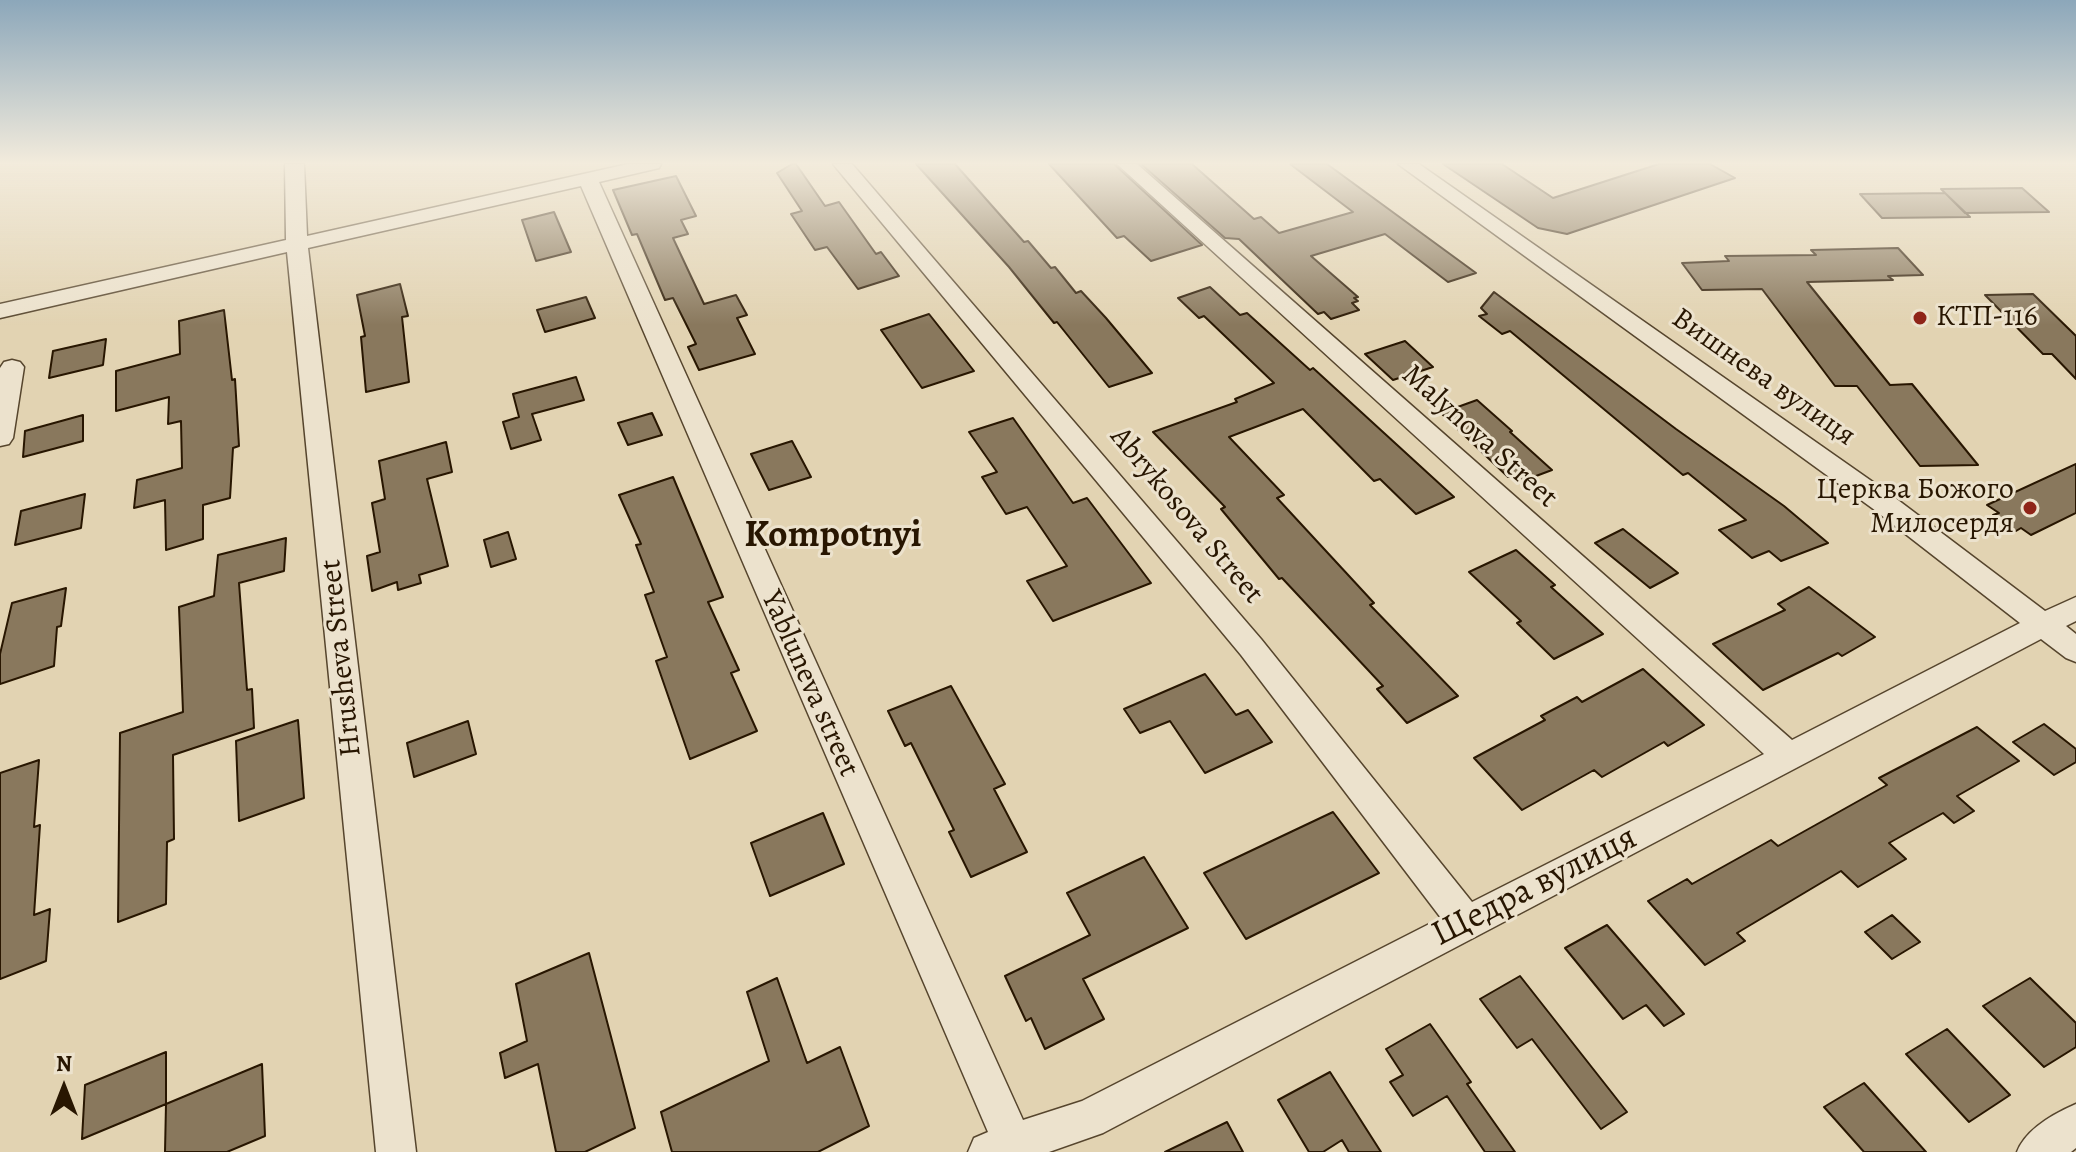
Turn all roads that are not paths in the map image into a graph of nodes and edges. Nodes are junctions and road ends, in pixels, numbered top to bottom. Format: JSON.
{"nodes":[{"id":1,"x":296,"y":218,"type":"edge"},
{"id":2,"x":414,"y":218,"type":"edge"},
{"id":3,"x":605,"y":218,"type":"edge"},
{"id":4,"x":888,"y":218,"type":"edge"},
{"id":5,"x":1186,"y":218,"type":"edge"},
{"id":6,"x":1483,"y":218,"type":"edge"},
{"id":7,"x":297,"y":244,"type":"junction"},
{"id":8,"x":0,"y":311,"type":"edge"},
{"id":9,"x":12,"y":367,"type":"dead end"},
{"id":10,"x":0,"y":438,"type":"edge"},
{"id":11,"x":2076,"y":608,"type":"edge"},
{"id":12,"x":2043,"y":626,"type":"junction"},
{"id":13,"x":2076,"y":650,"type":"edge"},
{"id":14,"x":1789,"y":757,"type":"junction"},
{"id":15,"x":1466,"y":922,"type":"junction"},
{"id":16,"x":2076,"y":1124,"type":"edge"},
{"id":17,"x":1007,"y":1149,"type":"edge"},
{"id":18,"x":396,"y":1152,"type":"edge"},
{"id":19,"x":2037,"y":1152,"type":"edge"}],
"edges":[{"from":1,"to":7,"type":"street","name":"Hrusheva Street"},
{"from":2,"to":7,"type":"street"},
{"from":3,"to":17,"type":"street","name":"Yabluneva street"},
{"from":4,"to":15,"type":"street","name":"Abrykosova Street"},
{"from":5,"to":14,"type":"street","name":"Malynova Street"},
{"from":6,"to":12,"type":"street","name":"Вишнева вулиця"},
{"from":7,"to":8,"type":"street"},
{"from":7,"to":18,"type":"street","name":"Hrusheva Street"},
{"from":9,"to":10,"type":"street"},
{"from":11,"to":12,"type":"street","name":"Щедра вулиця"},
{"from":12,"to":13,"type":"street","name":"Вишнева вулиця"},
{"from":12,"to":14,"type":"street","name":"Щедра вулиця"},
{"from":14,"to":15,"type":"street","name":"Щедра вулиця"},
{"from":15,"to":17,"type":"street","name":"Щедра вулиця"},
{"from":16,"to":19,"type":"street"}]}
